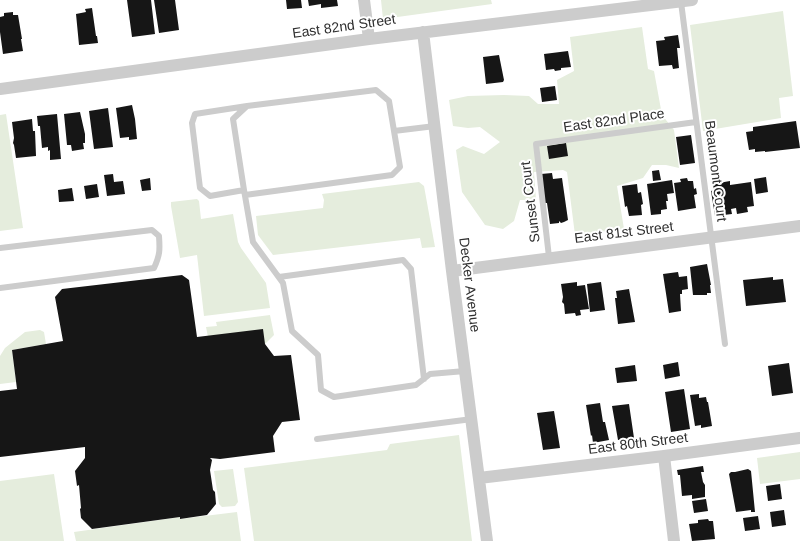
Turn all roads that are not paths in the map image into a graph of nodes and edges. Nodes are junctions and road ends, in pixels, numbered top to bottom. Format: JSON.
{"nodes":[{"id":1,"x":364,"y":0,"type":"edge"},
{"id":2,"x":687,"y":1,"type":"edge"},
{"id":3,"x":423,"y":32,"type":"junction"},
{"id":4,"x":369,"y":39,"type":"junction"},
{"id":5,"x":0,"y":89,"type":"edge"},
{"id":6,"x":247,"y":106,"type":"junction"},
{"id":7,"x":696,"y":122,"type":"junction"},
{"id":8,"x":435,"y":126,"type":"junction"},
{"id":9,"x":394,"y":131,"type":"junction"},
{"id":10,"x":536,"y":144,"type":"joint"},
{"id":11,"x":244,"y":193,"type":"junction"},
{"id":12,"x":800,"y":226,"type":"edge"},
{"id":13,"x":711,"y":238,"type":"junction"},
{"id":14,"x":0,"y":248,"type":"edge"},
{"id":15,"x":549,"y":258,"type":"junction"},
{"id":16,"x":452,"y":271,"type":"junction"},
{"id":17,"x":279,"y":277,"type":"junction"},
{"id":18,"x":0,"y":288,"type":"edge"},
{"id":19,"x":725,"y":344,"type":"dead end"},
{"id":20,"x":465,"y":371,"type":"junction"},
{"id":21,"x":424,"y":379,"type":"junction"},
{"id":22,"x":472,"y":419,"type":"junction"},
{"id":23,"x":800,"y":438,"type":"edge"},
{"id":24,"x":317,"y":439,"type":"dead end"},
{"id":25,"x":664,"y":456,"type":"junction"},
{"id":26,"x":479,"y":478,"type":"junction"},
{"id":27,"x":488,"y":541,"type":"edge"},
{"id":28,"x":674,"y":541,"type":"edge"}],
"edges":[{"from":1,"to":4,"type":"street"},
{"from":2,"to":3,"type":"street","name":"East 82nd Street"},
{"from":2,"to":7,"type":"lane","name":"Beaumont Court"},
{"from":3,"to":4,"type":"street","name":"East 82nd Street"},
{"from":3,"to":8,"type":"street","name":"Decker Avenue"},
{"from":4,"to":5,"type":"street","name":"East 82nd Street"},
{"from":6,"to":9,"type":"lane"},
{"from":6,"to":11,"type":"lane"},
{"from":6,"to":11,"type":"lane"},
{"from":7,"to":10,"type":"lane","name":"East 82nd Place"},
{"from":7,"to":13,"type":"lane","name":"Beaumont Court"},
{"from":8,"to":9,"type":"lane"},
{"from":8,"to":16,"type":"street","name":"Decker Avenue"},
{"from":9,"to":11,"type":"lane"},
{"from":10,"to":15,"type":"lane","name":"Sunset Court"},
{"from":11,"to":17,"type":"lane"},
{"from":12,"to":13,"type":"street","name":"East 81st Street"},
{"from":13,"to":15,"type":"street","name":"East 81st Street"},
{"from":13,"to":19,"type":"lane","name":"Beaumont Court"},
{"from":14,"to":18,"type":"lane"},
{"from":15,"to":16,"type":"street","name":"East 81st Street"},
{"from":16,"to":20,"type":"street","name":"Decker Avenue"},
{"from":17,"to":21,"type":"lane"},
{"from":17,"to":21,"type":"lane"},
{"from":20,"to":21,"type":"lane"},
{"from":20,"to":22,"type":"street","name":"Decker Avenue"},
{"from":22,"to":24,"type":"lane"},
{"from":22,"to":26,"type":"street","name":"Decker Avenue"},
{"from":23,"to":25,"type":"street","name":"East 80th Street"},
{"from":25,"to":26,"type":"street","name":"East 80th Street"},
{"from":25,"to":28,"type":"street"},
{"from":26,"to":27,"type":"street","name":"Decker Avenue"}]}
